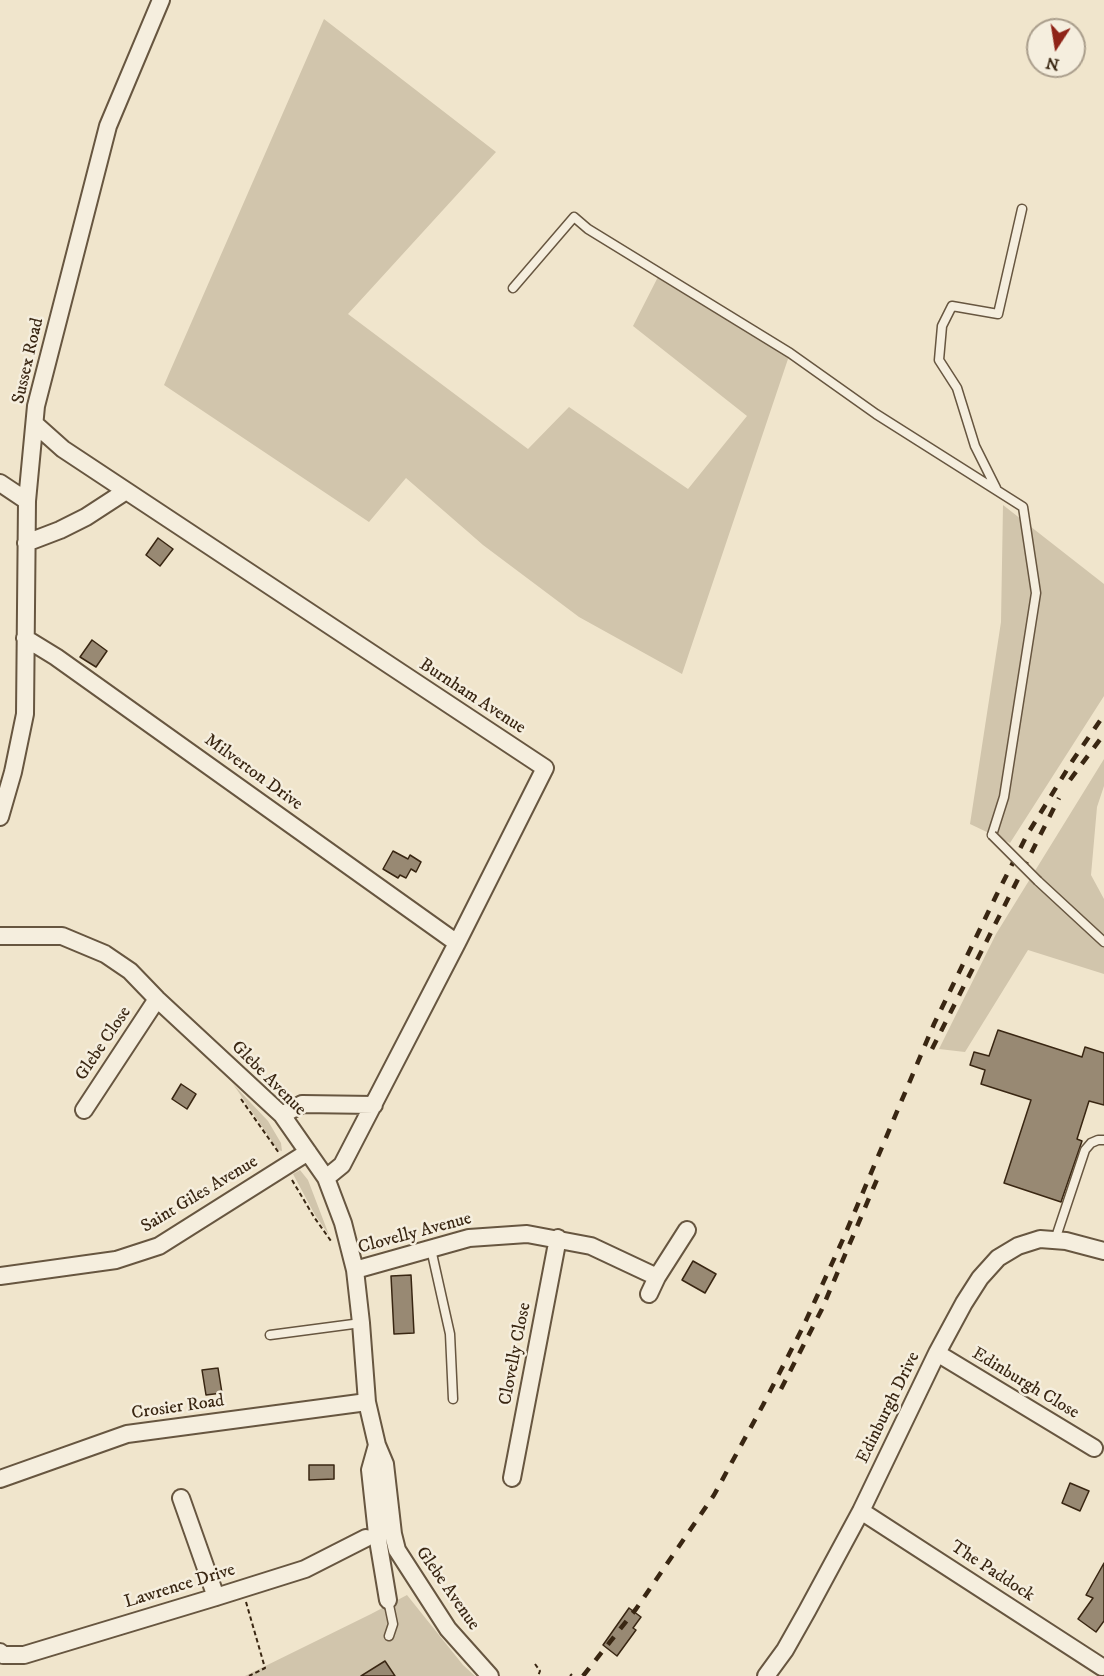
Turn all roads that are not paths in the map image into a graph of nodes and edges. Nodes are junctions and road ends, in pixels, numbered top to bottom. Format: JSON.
{"nodes":[{"id":1,"x":161,"y":0,"type":"edge"},
{"id":2,"x":1022,"y":209,"type":"dead end"},
{"id":3,"x":513,"y":288,"type":"dead end"},
{"id":4,"x":35,"y":424,"type":"junction"},
{"id":5,"x":32,"y":448,"type":"junction"},
{"id":6,"x":63,"y":449,"type":"junction"},
{"id":7,"x":0,"y":483,"type":"edge"},
{"id":8,"x":996,"y":488,"type":"junction"},
{"id":9,"x":126,"y":491,"type":"junction"},
{"id":10,"x":27,"y":501,"type":"junction"},
{"id":11,"x":26,"y":543,"type":"junction"},
{"id":12,"x":25,"y":638,"type":"junction"},
{"id":13,"x":0,"y":817,"type":"edge"},
{"id":14,"x":0,"y":936,"type":"edge"},
{"id":15,"x":1104,"y":942,"type":"edge"},
{"id":16,"x":457,"y":943,"type":"junction"},
{"id":17,"x":157,"y":999,"type":"junction"},
{"id":18,"x":374,"y":1105,"type":"junction"},
{"id":19,"x":84,"y":1110,"type":"dead end"},
{"id":20,"x":282,"y":1115,"type":"junction"},
{"id":21,"x":1104,"y":1140,"type":"edge"},
{"id":22,"x":308,"y":1152,"type":"junction"},
{"id":23,"x":326,"y":1178,"type":"junction"},
{"id":24,"x":687,"y":1230,"type":"dead end"},
{"id":25,"x":558,"y":1238,"type":"junction"},
{"id":26,"x":1055,"y":1240,"type":"junction"},
{"id":27,"x":431,"y":1249,"type":"junction"},
{"id":28,"x":1104,"y":1251,"type":"edge"},
{"id":29,"x":355,"y":1270,"type":"junction"},
{"id":30,"x":0,"y":1276,"type":"edge"},
{"id":31,"x":657,"y":1277,"type":"junction"},
{"id":32,"x":649,"y":1294,"type":"dead end"},
{"id":33,"x":362,"y":1323,"type":"junction"},
{"id":34,"x":270,"y":1335,"type":"dead end"},
{"id":35,"x":937,"y":1353,"type":"junction"},
{"id":36,"x":453,"y":1399,"type":"dead end"},
{"id":37,"x":368,"y":1402,"type":"junction"},
{"id":38,"x":377,"y":1445,"type":"junction"},
{"id":39,"x":1094,"y":1448,"type":"dead end"},
{"id":40,"x":512,"y":1478,"type":"dead end"},
{"id":41,"x":0,"y":1479,"type":"edge"},
{"id":42,"x":181,"y":1498,"type":"dead end"},
{"id":43,"x":861,"y":1511,"type":"junction"},
{"id":44,"x":366,"y":1538,"type":"dead end"},
{"id":45,"x":216,"y":1597,"type":"junction"},
{"id":46,"x":388,"y":1600,"type":"joint"},
{"id":47,"x":389,"y":1636,"type":"dead end"},
{"id":48,"x":0,"y":1652,"type":"edge"},
{"id":49,"x":1100,"y":1669,"type":"edge"},
{"id":50,"x":490,"y":1676,"type":"edge"},
{"id":51,"x":766,"y":1676,"type":"edge"}],
"edges":[{"from":1,"to":4,"type":"street","name":"Sussex Road"},
{"from":2,"to":8,"type":"lane"},
{"from":3,"to":8,"type":"lane"},
{"from":4,"to":5,"type":"street","name":"Sussex Road"},
{"from":4,"to":6,"type":"street","name":"Burnham Avenue"},
{"from":5,"to":6,"type":"street"},
{"from":5,"to":10,"type":"street","name":"Sussex Road"},
{"from":6,"to":9,"type":"street","name":"Burnham Avenue"},
{"from":7,"to":10,"type":"street"},
{"from":8,"to":15,"type":"lane","bridge":true},
{"from":9,"to":11,"type":"street"},
{"from":9,"to":16,"type":"street","name":"Burnham Avenue"},
{"from":10,"to":11,"type":"street","name":"Sussex Road"},
{"from":11,"to":12,"type":"street","name":"Sussex Road"},
{"from":12,"to":13,"type":"street","name":"Sussex Road"},
{"from":12,"to":16,"type":"street","name":"Milverton Drive"},
{"from":14,"to":17,"type":"street","name":"Glebe Avenue"},
{"from":16,"to":18,"type":"street","name":"Burnham Avenue"},
{"from":17,"to":19,"type":"street","name":"Glebe Close"},
{"from":17,"to":20,"type":"street","name":"Glebe Avenue"},
{"from":18,"to":20,"type":"street"},
{"from":18,"to":23,"type":"street","name":"Burnham Avenue"},
{"from":20,"to":22,"type":"street","name":"Glebe Avenue"},
{"from":21,"to":26,"type":"lane"},
{"from":22,"to":23,"type":"street","name":"Glebe Avenue"},
{"from":22,"to":30,"type":"street","name":"Saint Giles Avenue"},
{"from":23,"to":29,"type":"street","name":"Glebe Avenue"},
{"from":24,"to":31,"type":"street"},
{"from":25,"to":27,"type":"street","name":"Clovelly Avenue"},
{"from":25,"to":31,"type":"street","name":"Clovelly Avenue"},
{"from":25,"to":40,"type":"street","name":"Clovelly Close"},
{"from":26,"to":28,"type":"street","name":"Edinburgh Drive"},
{"from":26,"to":35,"type":"street","name":"Edinburgh Drive"},
{"from":27,"to":29,"type":"street","name":"Clovelly Avenue"},
{"from":27,"to":36,"type":"lane"},
{"from":29,"to":33,"type":"street","name":"Glebe Avenue"},
{"from":31,"to":32,"type":"street"},
{"from":33,"to":34,"type":"lane"},
{"from":33,"to":37,"type":"street","name":"Glebe Avenue"},
{"from":35,"to":39,"type":"street","name":"Edinburgh Close"},
{"from":35,"to":43,"type":"street","name":"Edinburgh Drive"},
{"from":37,"to":38,"type":"street","name":"Glebe Avenue"},
{"from":37,"to":41,"type":"street","name":"Crosier Road"},
{"from":38,"to":46,"type":"street","name":"Glebe Avenue"},
{"from":38,"to":50,"type":"street","name":"Glebe Avenue"},
{"from":42,"to":45,"type":"street"},
{"from":43,"to":49,"type":"street","name":"The Paddock"},
{"from":43,"to":51,"type":"street","name":"Edinburgh Drive"},
{"from":44,"to":45,"type":"street","name":"Lawrence Drive"},
{"from":45,"to":48,"type":"street","name":"Lawrence Drive"},
{"from":46,"to":47,"type":"lane"}]}
